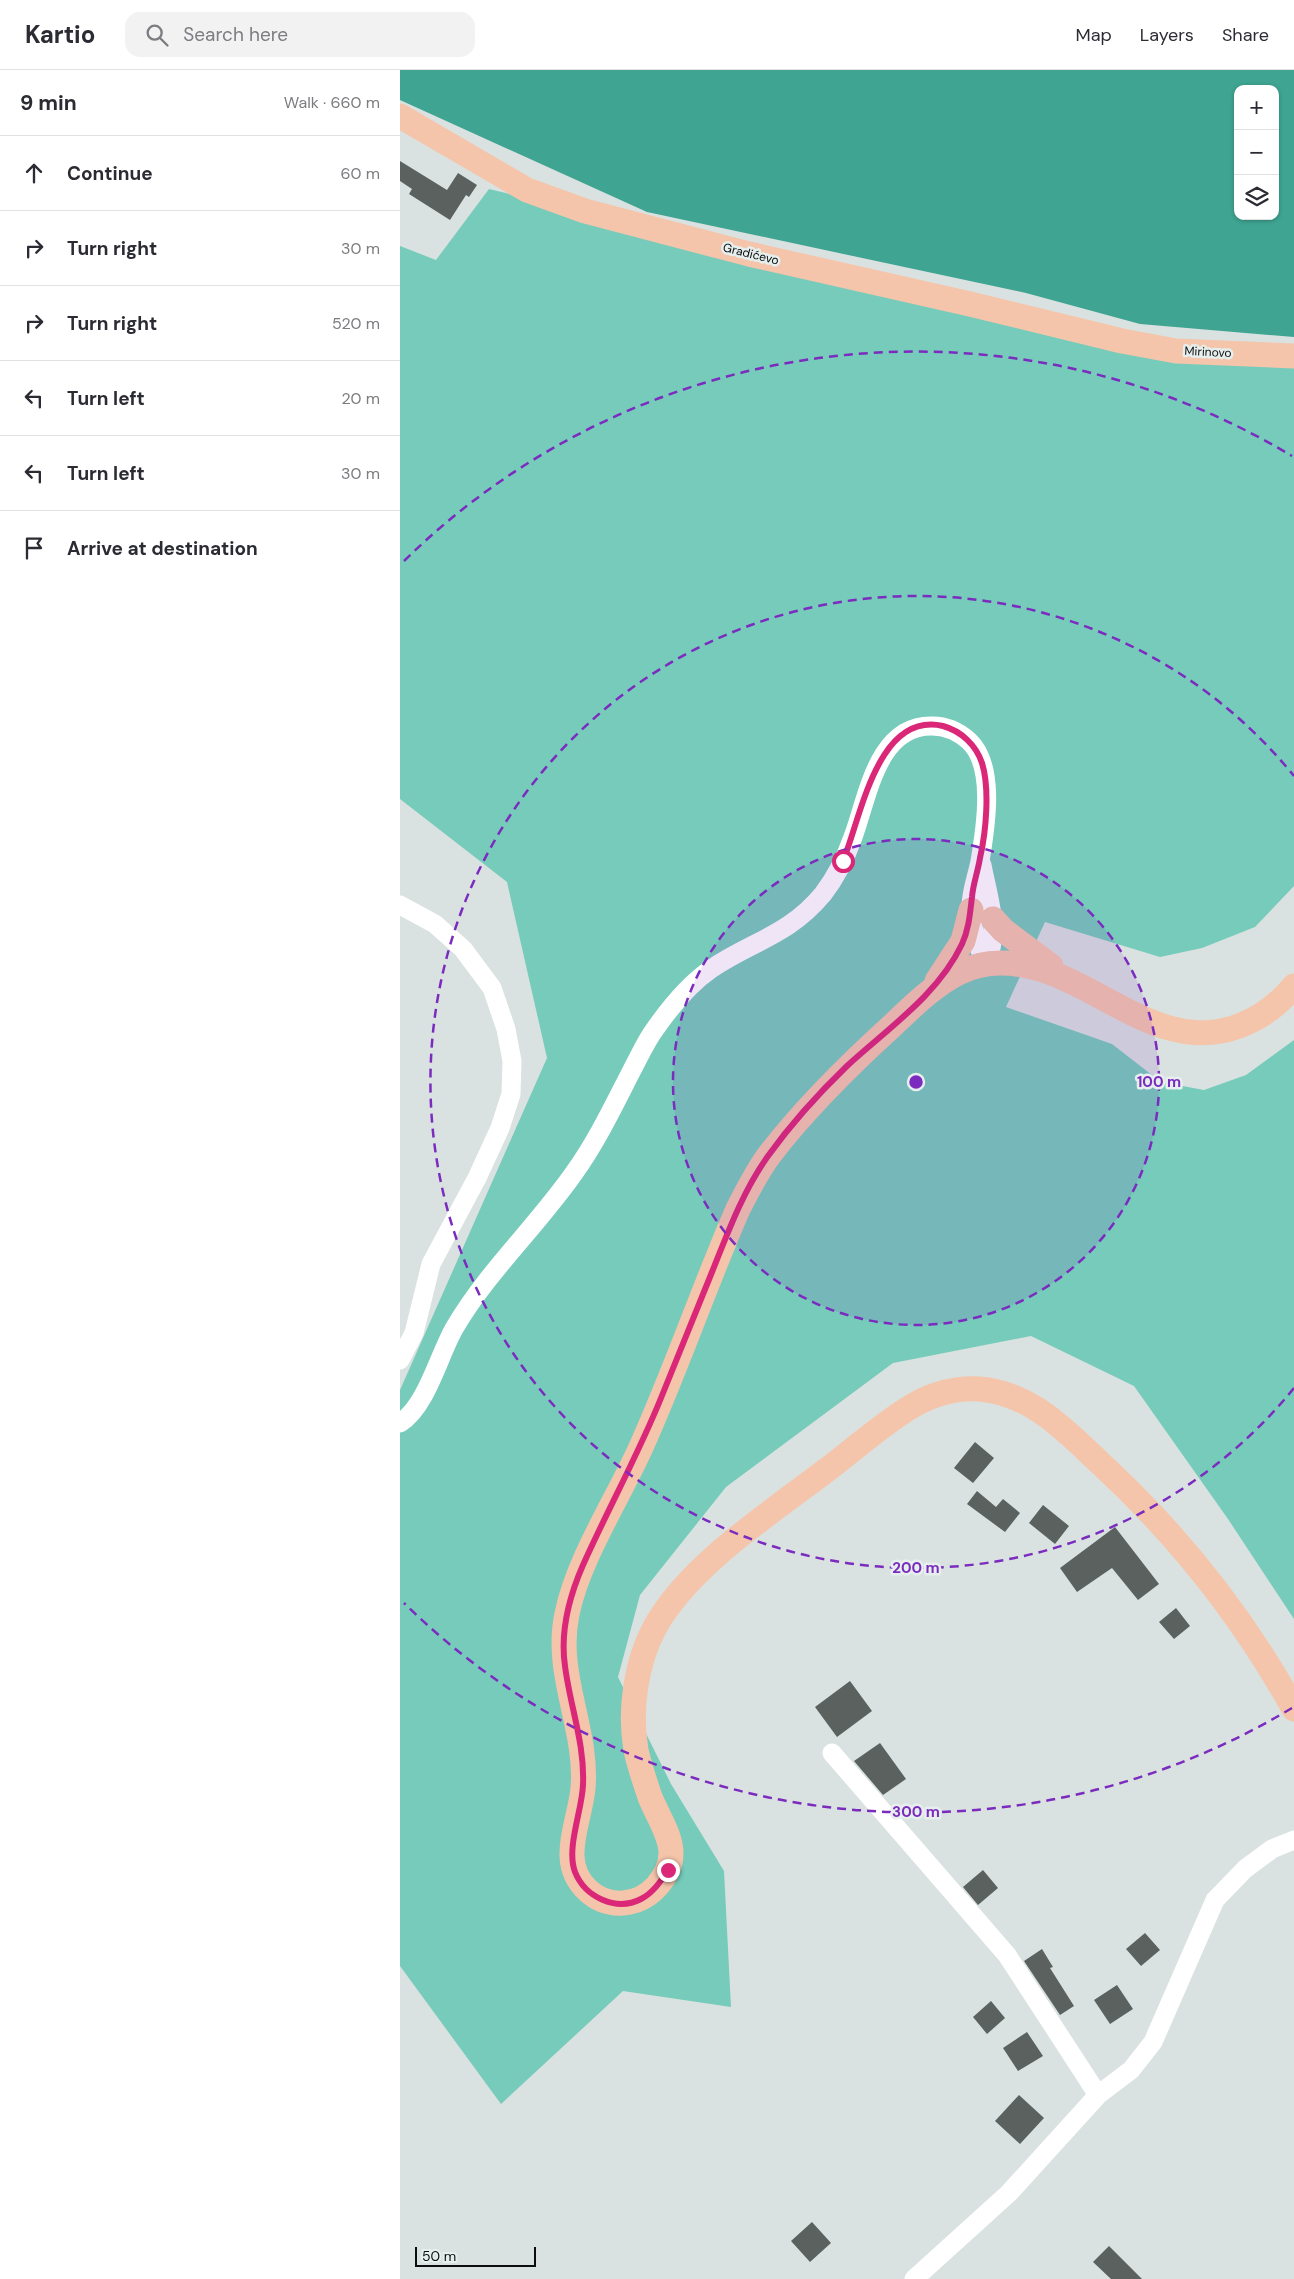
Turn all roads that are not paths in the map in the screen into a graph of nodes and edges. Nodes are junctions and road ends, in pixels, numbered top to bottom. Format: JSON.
{"nodes":[{"id":1,"x":400,"y":116,"type":"edge"},
{"id":2,"x":1122,"y":341,"type":"joint"},
{"id":3,"x":1294,"y":356,"type":"edge"},
{"id":4,"x":981,"y":856,"type":"junction"},
{"id":5,"x":400,"y":905,"type":"edge"},
{"id":6,"x":971,"y":910,"type":"junction"},
{"id":7,"x":993,"y":919,"type":"junction"},
{"id":8,"x":986,"y":963,"type":"junction"},
{"id":9,"x":1065,"y":977,"type":"junction"},
{"id":10,"x":1294,"y":986,"type":"edge"},
{"id":11,"x":930,"y":991,"type":"junction"},
{"id":12,"x":400,"y":1360,"type":"edge"},
{"id":13,"x":400,"y":1423,"type":"edge"},
{"id":14,"x":1294,"y":1709,"type":"edge"},
{"id":15,"x":832,"y":1753,"type":"dead end"},
{"id":16,"x":1294,"y":1840,"type":"edge"},
{"id":17,"x":1098,"y":2095,"type":"junction"},
{"id":18,"x":914,"y":2279,"type":"edge"}],
"edges":[{"from":1,"to":2,"type":"main road","name":"Gradićevo"},
{"from":2,"to":3,"type":"main road","name":"Mirinovo"},
{"from":4,"to":6,"type":"street"},
{"from":4,"to":7,"type":"street"},
{"from":4,"to":13,"type":"street"},
{"from":5,"to":12,"type":"street"},
{"from":6,"to":8,"type":"street"},
{"from":6,"to":11,"type":"main road"},
{"from":7,"to":8,"type":"street"},
{"from":7,"to":9,"type":"main road"},
{"from":8,"to":9,"type":"main road"},
{"from":8,"to":11,"type":"main road"},
{"from":9,"to":10,"type":"main road"},
{"from":11,"to":14,"type":"main road"},
{"from":15,"to":17,"type":"street"},
{"from":16,"to":17,"type":"street"},
{"from":17,"to":18,"type":"street"}]}
